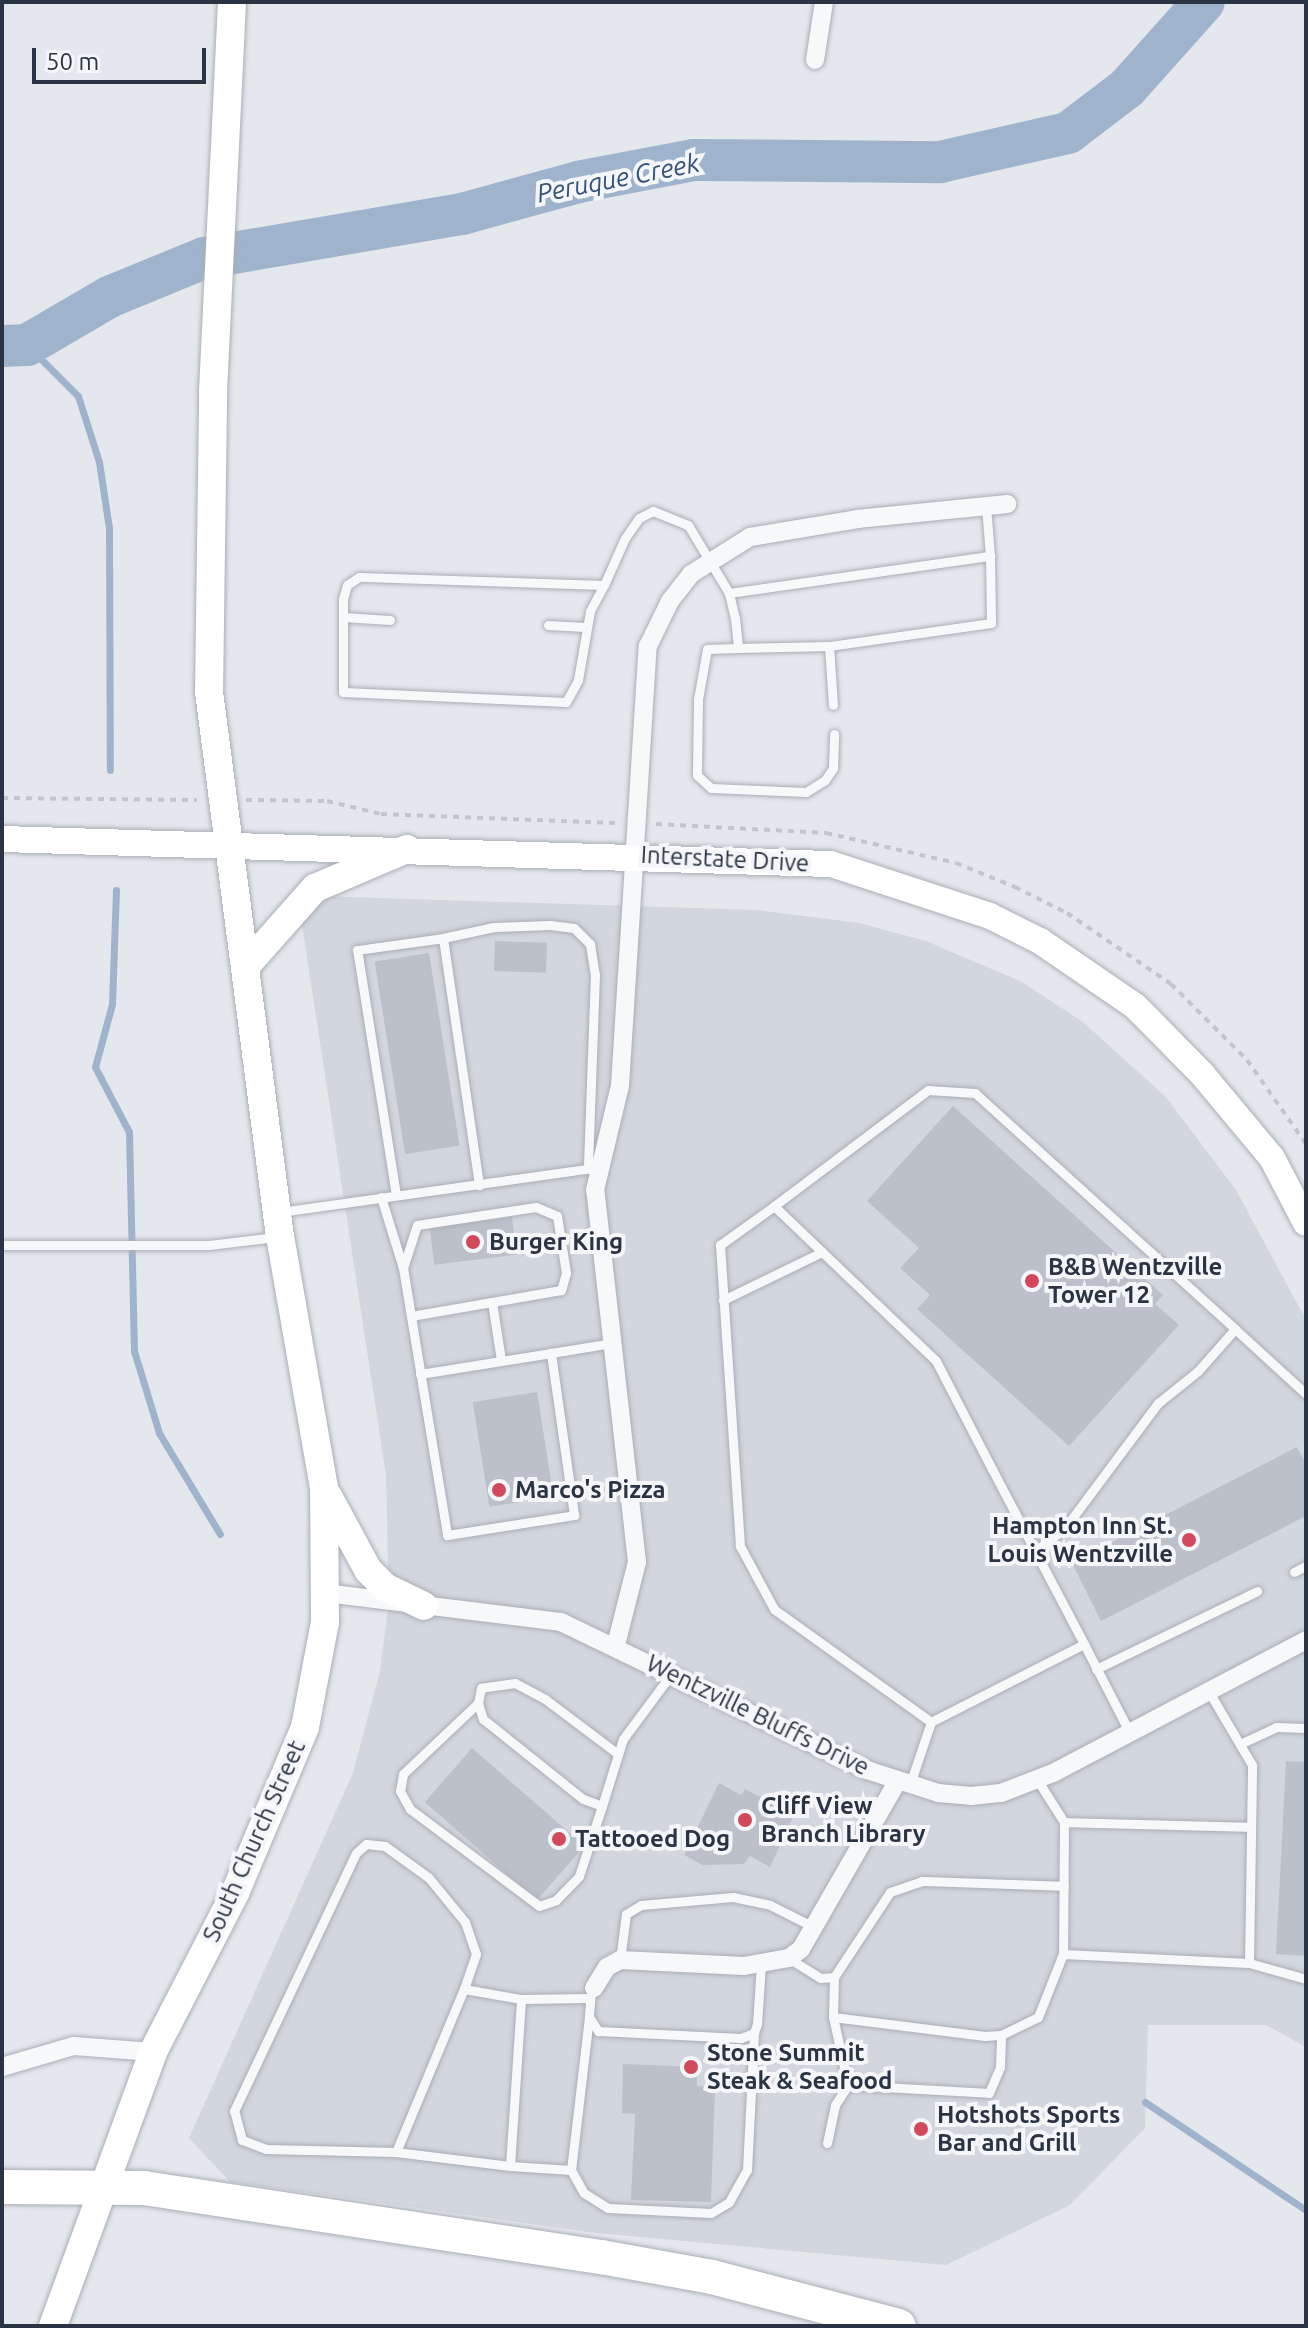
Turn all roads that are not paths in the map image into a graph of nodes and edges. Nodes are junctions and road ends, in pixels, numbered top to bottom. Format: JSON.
{"nodes":[{"id":1,"x":232,"y":2,"type":"edge"},
{"id":2,"x":824,"y":2,"type":"edge"},
{"id":3,"x":815,"y":60,"type":"dead end"},
{"id":4,"x":1007,"y":504,"type":"dead end"},
{"id":5,"x":986,"y":506,"type":"junction"},
{"id":6,"x":990,"y":556,"type":"junction"},
{"id":7,"x":711,"y":560,"type":"junction"},
{"id":8,"x":604,"y":585,"type":"junction"},
{"id":9,"x":729,"y":593,"type":"junction"},
{"id":10,"x":343,"y":617,"type":"junction"},
{"id":11,"x":390,"y":620,"type":"dead end"},
{"id":12,"x":548,"y":625,"type":"dead end"},
{"id":13,"x":585,"y":627,"type":"junction"},
{"id":14,"x":829,"y":646,"type":"junction"},
{"id":15,"x":738,"y":648,"type":"junction"},
{"id":16,"x":833,"y":705,"type":"dead end"},
{"id":17,"x":834,"y":734,"type":"dead end"},
{"id":18,"x":2,"y":839,"type":"edge"},
{"id":19,"x":228,"y":845,"type":"junction"},
{"id":20,"x":407,"y":849,"type":"junction"},
{"id":21,"x":634,"y":855,"type":"junction"},
{"id":22,"x":443,"y":938,"type":"junction"},
{"id":23,"x":245,"y":967,"type":"junction"},
{"id":24,"x":594,"y":1168,"type":"junction"},
{"id":25,"x":479,"y":1185,"type":"junction"},
{"id":26,"x":396,"y":1195,"type":"junction"},
{"id":27,"x":381,"y":1197,"type":"junction"},
{"id":28,"x":774,"y":1206,"type":"junction"},
{"id":29,"x":1306,"y":1223,"type":"edge"},
{"id":30,"x":278,"y":1225,"type":"junction"},
{"id":31,"x":2,"y":1245,"type":"edge"},
{"id":32,"x":822,"y":1252,"type":"junction"},
{"id":33,"x":403,"y":1268,"type":"junction"},
{"id":34,"x":723,"y":1300,"type":"junction"},
{"id":35,"x":492,"y":1302,"type":"junction"},
{"id":36,"x":411,"y":1316,"type":"junction"},
{"id":37,"x":1235,"y":1329,"type":"junction"},
{"id":38,"x":613,"y":1343,"type":"junction"},
{"id":39,"x":551,"y":1353,"type":"junction"},
{"id":40,"x":501,"y":1360,"type":"junction"},
{"id":41,"x":420,"y":1374,"type":"junction"},
{"id":42,"x":1306,"y":1394,"type":"edge"},
{"id":43,"x":324,"y":1488,"type":"junction"},
{"id":44,"x":1035,"y":1551,"type":"junction"},
{"id":45,"x":1306,"y":1566,"type":"edge"},
{"id":46,"x":1294,"y":1572,"type":"dead end"},
{"id":47,"x":1257,"y":1591,"type":"dead end"},
{"id":48,"x":325,"y":1593,"type":"junction"},
{"id":49,"x":424,"y":1606,"type":"junction"},
{"id":50,"x":1306,"y":1640,"type":"edge"},
{"id":51,"x":1084,"y":1644,"type":"junction"},
{"id":52,"x":616,"y":1645,"type":"junction"},
{"id":53,"x":1096,"y":1669,"type":"junction"},
{"id":54,"x":672,"y":1673,"type":"junction"},
{"id":55,"x":1209,"y":1692,"type":"junction"},
{"id":56,"x":478,"y":1703,"type":"junction"},
{"id":57,"x":931,"y":1722,"type":"junction"},
{"id":58,"x":1306,"y":1728,"type":"edge"},
{"id":59,"x":1130,"y":1733,"type":"junction"},
{"id":60,"x":1240,"y":1744,"type":"junction"},
{"id":61,"x":618,"y":1754,"type":"junction"},
{"id":62,"x":1038,"y":1781,"type":"junction"},
{"id":63,"x":903,"y":1784,"type":"junction"},
{"id":64,"x":602,"y":1806,"type":"junction"},
{"id":65,"x":1064,"y":1822,"type":"junction"},
{"id":66,"x":1251,"y":1827,"type":"junction"},
{"id":67,"x":1064,"y":1886,"type":"junction"},
{"id":68,"x":814,"y":1927,"type":"junction"},
{"id":69,"x":1063,"y":1954,"type":"junction"},
{"id":70,"x":789,"y":1958,"type":"junction"},
{"id":71,"x":620,"y":1960,"type":"junction"},
{"id":72,"x":1249,"y":1963,"type":"junction"},
{"id":73,"x":761,"y":1964,"type":"junction"},
{"id":74,"x":834,"y":1977,"type":"junction"},
{"id":75,"x":1306,"y":1979,"type":"edge"},
{"id":76,"x":464,"y":1989,"type":"junction"},
{"id":77,"x":591,"y":1993,"type":"junction"},
{"id":78,"x":521,"y":1999,"type":"junction"},
{"id":79,"x":589,"y":2017,"type":"junction"},
{"id":80,"x":833,"y":2017,"type":"junction"},
{"id":81,"x":754,"y":2033,"type":"junction"},
{"id":82,"x":1001,"y":2035,"type":"junction"},
{"id":83,"x":153,"y":2052,"type":"junction"},
{"id":84,"x":2,"y":2067,"type":"edge"},
{"id":85,"x":848,"y":2085,"type":"junction"},
{"id":86,"x":827,"y":2143,"type":"dead end"},
{"id":87,"x":396,"y":2152,"type":"junction"},
{"id":88,"x":510,"y":2166,"type":"junction"},
{"id":89,"x":571,"y":2170,"type":"junction"},
{"id":90,"x":101,"y":2185,"type":"junction"},
{"id":91,"x":2,"y":2187,"type":"edge"},
{"id":92,"x":53,"y":2326,"type":"edge"},
{"id":93,"x":899,"y":2326,"type":"edge"}],
"edges":[{"from":1,"to":19,"type":"main road","name":"South Church Street"},
{"from":2,"to":3,"type":"street"},
{"from":4,"to":5,"type":"street"},
{"from":5,"to":6,"type":"lane"},
{"from":5,"to":7,"type":"street"},
{"from":6,"to":9,"type":"lane"},
{"from":6,"to":14,"type":"lane"},
{"from":7,"to":8,"type":"lane"},
{"from":7,"to":9,"type":"lane"},
{"from":7,"to":21,"type":"street"},
{"from":8,"to":10,"type":"lane"},
{"from":8,"to":13,"type":"lane"},
{"from":9,"to":15,"type":"lane"},
{"from":10,"to":11,"type":"lane"},
{"from":10,"to":13,"type":"lane"},
{"from":12,"to":13,"type":"lane"},
{"from":14,"to":15,"type":"lane"},
{"from":14,"to":16,"type":"lane"},
{"from":15,"to":17,"type":"lane"},
{"from":18,"to":19,"type":"main road","name":"Interstate Drive"},
{"from":19,"to":20,"type":"main road","name":"Interstate Drive"},
{"from":19,"to":23,"type":"main road","name":"South Church Street"},
{"from":20,"to":21,"type":"main road","name":"Interstate Drive"},
{"from":20,"to":23,"type":"main road"},
{"from":21,"to":24,"type":"street"},
{"from":21,"to":29,"type":"main road","name":"Interstate Drive"},
{"from":22,"to":24,"type":"lane"},
{"from":22,"to":25,"type":"lane"},
{"from":22,"to":26,"type":"lane"},
{"from":23,"to":30,"type":"main road","name":"South Church Street"},
{"from":24,"to":25,"type":"lane"},
{"from":24,"to":38,"type":"street"},
{"from":25,"to":26,"type":"lane"},
{"from":26,"to":27,"type":"lane"},
{"from":27,"to":30,"type":"lane"},
{"from":27,"to":33,"type":"lane"},
{"from":28,"to":32,"type":"lane"},
{"from":28,"to":34,"type":"lane"},
{"from":28,"to":37,"type":"lane"},
{"from":30,"to":31,"type":"lane"},
{"from":30,"to":43,"type":"main road","name":"South Church Street"},
{"from":32,"to":34,"type":"lane"},
{"from":32,"to":44,"type":"lane"},
{"from":33,"to":35,"type":"lane"},
{"from":33,"to":36,"type":"lane"},
{"from":34,"to":57,"type":"lane"},
{"from":35,"to":36,"type":"lane"},
{"from":35,"to":40,"type":"lane"},
{"from":36,"to":41,"type":"lane"},
{"from":37,"to":42,"type":"lane"},
{"from":37,"to":44,"type":"lane"},
{"from":38,"to":39,"type":"lane"},
{"from":38,"to":52,"type":"street"},
{"from":39,"to":40,"type":"lane"},
{"from":39,"to":41,"type":"lane"},
{"from":40,"to":41,"type":"lane"},
{"from":43,"to":48,"type":"main road","name":"South Church Street"},
{"from":43,"to":49,"type":"main road"},
{"from":44,"to":51,"type":"lane"},
{"from":45,"to":46,"type":"lane"},
{"from":47,"to":53,"type":"lane"},
{"from":48,"to":49,"type":"street","name":"Wentzville Bluffs Drive"},
{"from":48,"to":83,"type":"main road","name":"South Church Street"},
{"from":49,"to":52,"type":"street","name":"Wentzville Bluffs Drive"},
{"from":50,"to":55,"type":"street","name":"Wentzville Bluffs Drive"},
{"from":51,"to":53,"type":"lane"},
{"from":51,"to":57,"type":"lane"},
{"from":52,"to":54,"type":"street","name":"Wentzville Bluffs Drive"},
{"from":53,"to":59,"type":"lane"},
{"from":54,"to":61,"type":"lane"},
{"from":54,"to":63,"type":"street","name":"Wentzville Bluffs Drive"},
{"from":55,"to":59,"type":"street","name":"Wentzville Bluffs Drive"},
{"from":55,"to":60,"type":"lane"},
{"from":56,"to":61,"type":"lane"},
{"from":56,"to":64,"type":"lane"},
{"from":56,"to":64,"type":"lane"},
{"from":57,"to":63,"type":"lane"},
{"from":58,"to":60,"type":"lane"},
{"from":59,"to":62,"type":"street","name":"Wentzville Bluffs Drive"},
{"from":60,"to":66,"type":"lane"},
{"from":61,"to":64,"type":"lane"},
{"from":62,"to":63,"type":"street","name":"Wentzville Bluffs Drive"},
{"from":62,"to":65,"type":"lane"},
{"from":63,"to":68,"type":"street"},
{"from":65,"to":66,"type":"lane"},
{"from":65,"to":67,"type":"lane"},
{"from":66,"to":72,"type":"lane"},
{"from":67,"to":69,"type":"lane"},
{"from":67,"to":74,"type":"lane"},
{"from":68,"to":70,"type":"street"},
{"from":68,"to":71,"type":"lane"},
{"from":69,"to":72,"type":"lane"},
{"from":69,"to":82,"type":"lane"},
{"from":70,"to":73,"type":"street"},
{"from":70,"to":74,"type":"lane"},
{"from":71,"to":73,"type":"street"},
{"from":71,"to":77,"type":"street"},
{"from":72,"to":75,"type":"lane"},
{"from":73,"to":81,"type":"lane"},
{"from":74,"to":80,"type":"lane"},
{"from":76,"to":78,"type":"lane"},
{"from":76,"to":87,"type":"lane"},
{"from":76,"to":87,"type":"lane"},
{"from":77,"to":78,"type":"lane"},
{"from":77,"to":79,"type":"lane"},
{"from":78,"to":88,"type":"lane"},
{"from":79,"to":81,"type":"lane"},
{"from":79,"to":89,"type":"lane"},
{"from":80,"to":82,"type":"lane"},
{"from":80,"to":85,"type":"lane"},
{"from":81,"to":89,"type":"lane"},
{"from":82,"to":85,"type":"lane"},
{"from":83,"to":84,"type":"street"},
{"from":83,"to":90,"type":"main road","name":"South Church Street"},
{"from":85,"to":86,"type":"lane"},
{"from":87,"to":88,"type":"lane"},
{"from":88,"to":89,"type":"lane"},
{"from":90,"to":91,"type":"highway"},
{"from":90,"to":92,"type":"main road","name":"South Church Street"},
{"from":90,"to":93,"type":"highway"}]}
